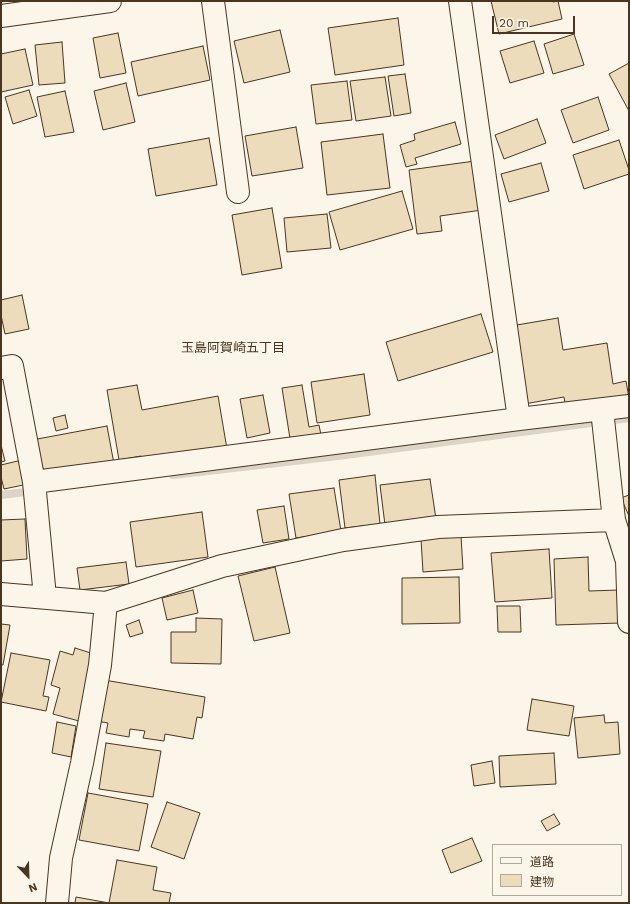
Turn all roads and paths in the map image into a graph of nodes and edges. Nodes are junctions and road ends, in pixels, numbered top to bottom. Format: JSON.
{"nodes":[{"id":1,"x":110,"y":1,"type":"edge"},
{"id":2,"x":213,"y":1,"type":"edge"},
{"id":3,"x":460,"y":1,"type":"edge"},
{"id":4,"x":1,"y":16,"type":"edge"},
{"id":5,"x":238,"y":192,"type":"dead end"},
{"id":6,"x":1,"y":368,"type":"edge"},
{"id":7,"x":629,"y":406,"type":"edge"},
{"id":8,"x":603,"y":417,"type":"junction"},
{"id":9,"x":519,"y":419,"type":"junction"},
{"id":10,"x":34,"y":482,"type":"junction"},
{"id":11,"x":614,"y":520,"type":"junction"},
{"id":12,"x":628,"y":561,"type":"edge"},
{"id":13,"x":1,"y":594,"type":"edge"},
{"id":14,"x":45,"y":597,"type":"junction"},
{"id":15,"x":106,"y":603,"type":"junction"},
{"id":16,"x":629,"y":622,"type":"edge"},
{"id":17,"x":58,"y":903,"type":"edge"}],
"edges":[{"from":1,"to":4,"type":"street"},
{"from":2,"to":5,"type":"street"},
{"from":3,"to":9,"type":"street"},
{"from":6,"to":10,"type":"street"},
{"from":7,"to":8,"type":"street"},
{"from":8,"to":9,"type":"street"},
{"from":8,"to":11,"type":"street"},
{"from":9,"to":10,"type":"street"},
{"from":10,"to":14,"type":"street"},
{"from":11,"to":12,"type":"street"},
{"from":11,"to":15,"type":"street"},
{"from":12,"to":16,"type":"street"},
{"from":13,"to":14,"type":"street"},
{"from":14,"to":15,"type":"street"},
{"from":15,"to":17,"type":"street"}]}
